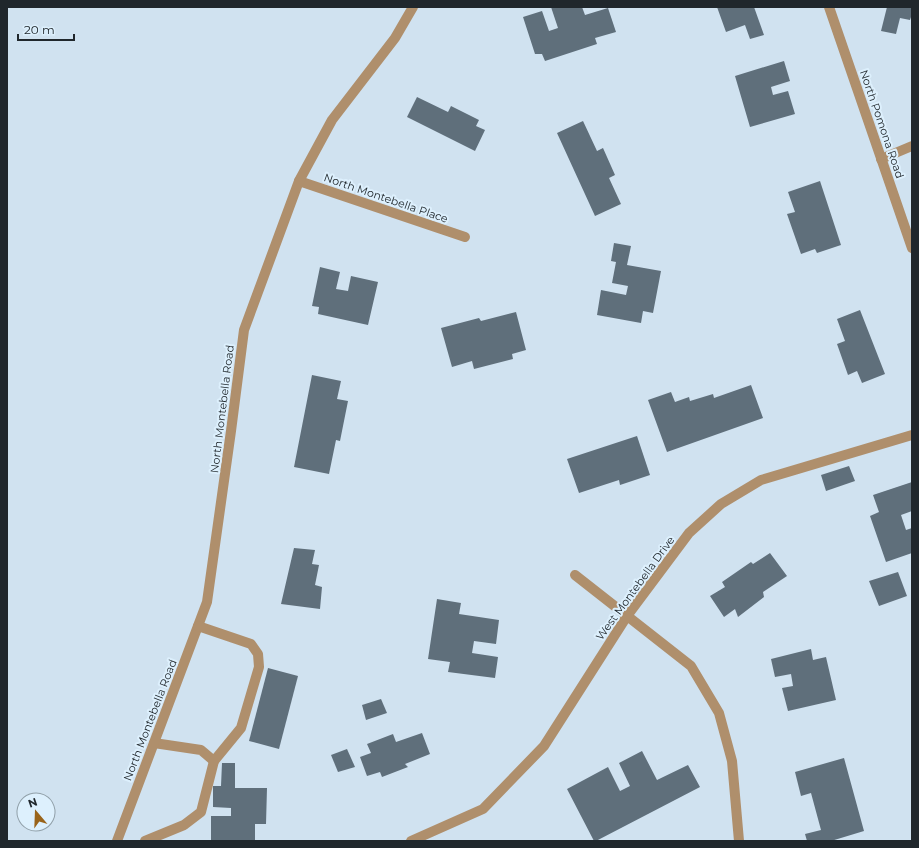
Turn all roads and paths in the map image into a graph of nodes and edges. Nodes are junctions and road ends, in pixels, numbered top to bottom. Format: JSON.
{"nodes":[{"id":1,"x":412,"y":7,"type":"edge"},
{"id":2,"x":829,"y":7,"type":"edge"},
{"id":3,"x":912,"y":146,"type":"edge"},
{"id":4,"x":881,"y":159,"type":"junction"},
{"id":5,"x":299,"y":181,"type":"junction"},
{"id":6,"x":465,"y":237,"type":"dead end"},
{"id":7,"x":912,"y":248,"type":"edge"},
{"id":8,"x":912,"y":435,"type":"edge"},
{"id":9,"x":575,"y":575,"type":"dead end"},
{"id":10,"x":627,"y":616,"type":"junction"},
{"id":11,"x":198,"y":626,"type":"junction"},
{"id":12,"x":154,"y":743,"type":"junction"},
{"id":13,"x":214,"y":761,"type":"junction"},
{"id":14,"x":117,"y":841,"type":"edge"},
{"id":15,"x":145,"y":841,"type":"edge"},
{"id":16,"x":411,"y":841,"type":"edge"},
{"id":17,"x":739,"y":841,"type":"edge"}],
"edges":[{"from":1,"to":5,"type":"street","name":"North Montebella Road"},
{"from":2,"to":4,"type":"street","name":"North Pomona Road"},
{"from":3,"to":4,"type":"street"},
{"from":4,"to":7,"type":"street","name":"North Pomona Road"},
{"from":5,"to":6,"type":"street","name":"North Montebella Place"},
{"from":5,"to":11,"type":"street","name":"North Montebella Road"},
{"from":8,"to":10,"type":"street","name":"West Montebella Drive"},
{"from":9,"to":10,"type":"street"},
{"from":10,"to":16,"type":"street","name":"West Montebella Drive"},
{"from":10,"to":17,"type":"street"},
{"from":11,"to":12,"type":"street","name":"North Montebella Road"},
{"from":11,"to":13,"type":"street"},
{"from":12,"to":13,"type":"street"},
{"from":12,"to":14,"type":"street","name":"North Montebella Road"},
{"from":13,"to":15,"type":"street"}]}
